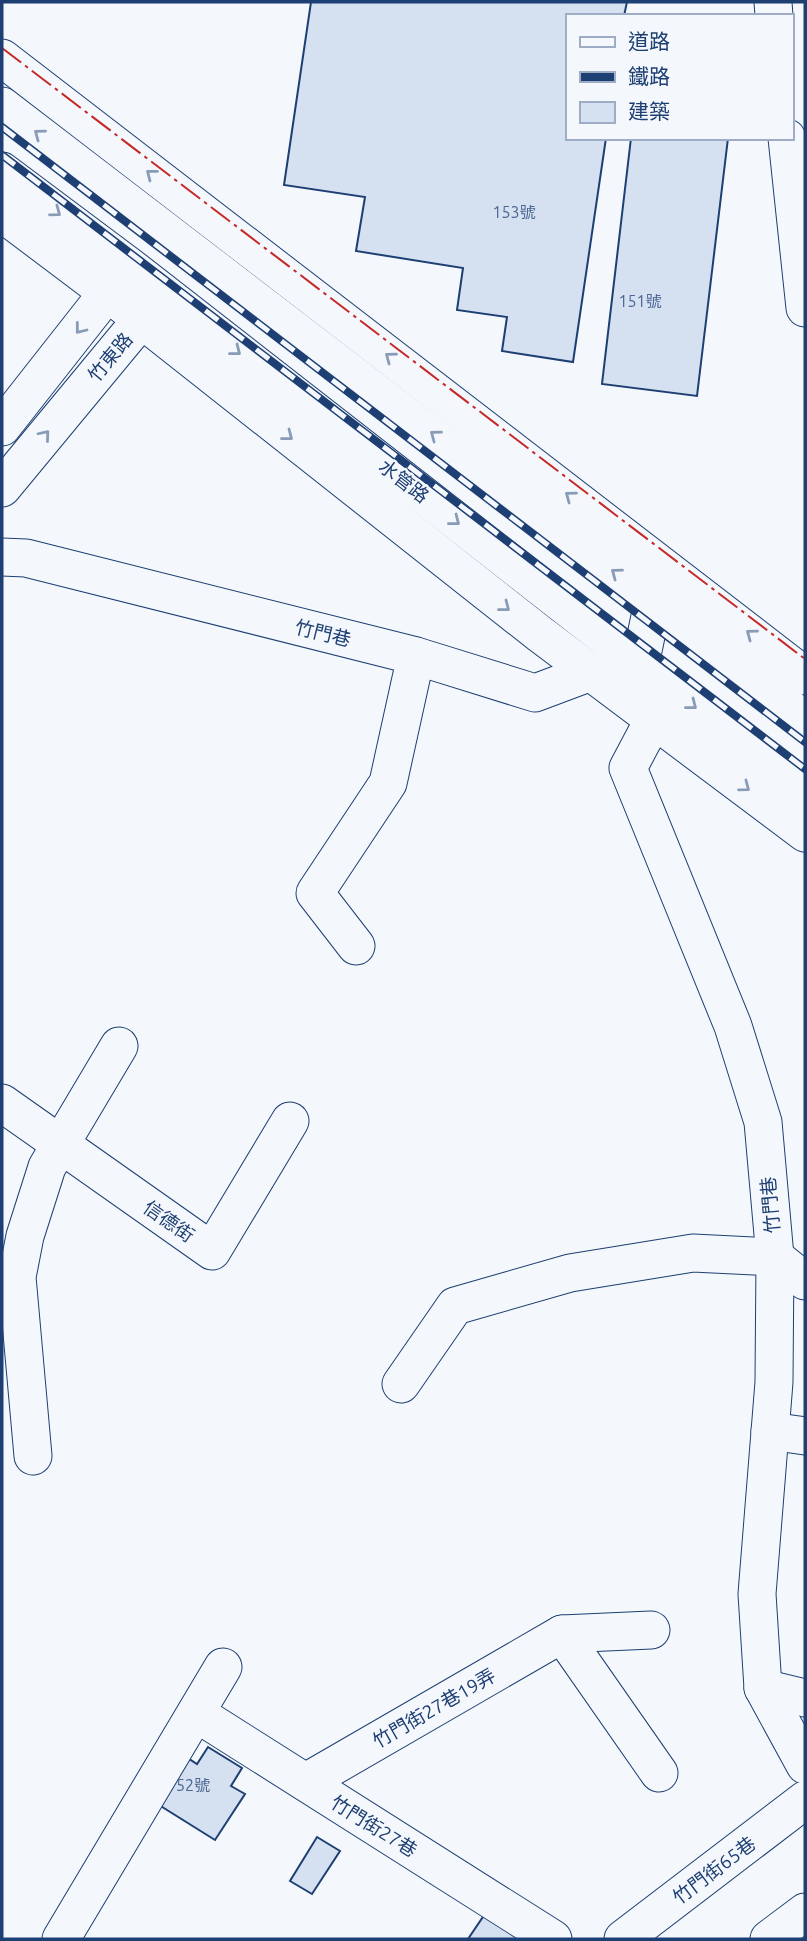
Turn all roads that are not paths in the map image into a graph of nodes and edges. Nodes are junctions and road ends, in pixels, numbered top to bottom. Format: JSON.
{"nodes":[{"id":1,"x":2,"y":58,"type":"edge"},
{"id":2,"x":2,"y":106,"type":"edge"},
{"id":3,"x":787,"y":140,"type":"edge"},
{"id":4,"x":2,"y":171,"type":"edge"},
{"id":5,"x":183,"y":198,"type":"junction"},
{"id":6,"x":2,"y":213,"type":"edge"},
{"id":7,"x":218,"y":226,"type":"junction"},
{"id":8,"x":161,"y":227,"type":"junction"},
{"id":9,"x":196,"y":256,"type":"junction"},
{"id":10,"x":118,"y":280,"type":"junction"},
{"id":11,"x":152,"y":307,"type":"junction"},
{"id":12,"x":805,"y":308,"type":"edge"},
{"id":13,"x":2,"y":427,"type":"edge"},
{"id":14,"x":2,"y":488,"type":"edge"},
{"id":15,"x":2,"y":557,"type":"edge"},
{"id":16,"x":661,"y":587,"type":"junction"},
{"id":17,"x":416,"y":656,"type":"junction"},
{"id":18,"x":640,"y":666,"type":"junction"},
{"id":19,"x":591,"y":672,"type":"junction"},
{"id":20,"x":805,"y":676,"type":"edge"},
{"id":21,"x":654,"y":719,"type":"junction"},
{"id":22,"x":805,"y":720,"type":"edge"},
{"id":23,"x":805,"y":793,"type":"edge"},
{"id":24,"x":805,"y":833,"type":"edge"},
{"id":25,"x":356,"y":946,"type":"dead end"},
{"id":26,"x":119,"y":1046,"type":"dead end"},
{"id":27,"x":2,"y":1103,"type":"edge"},
{"id":28,"x":290,"y":1121,"type":"dead end"},
{"id":29,"x":61,"y":1147,"type":"junction"},
{"id":30,"x":775,"y":1257,"type":"junction"},
{"id":31,"x":805,"y":1280,"type":"edge"},
{"id":32,"x":401,"y":1384,"type":"dead end"},
{"id":33,"x":788,"y":1433,"type":"edge"},
{"id":34,"x":33,"y":1455,"type":"dead end"},
{"id":35,"x":651,"y":1630,"type":"dead end"},
{"id":36,"x":562,"y":1634,"type":"junction"},
{"id":37,"x":223,"y":1667,"type":"dead end"},
{"id":38,"x":763,"y":1688,"type":"junction"},
{"id":39,"x":805,"y":1698,"type":"edge"},
{"id":40,"x":196,"y":1713,"type":"junction"},
{"id":41,"x":805,"y":1765,"type":"edge"},
{"id":42,"x":659,"y":1773,"type":"dead end"},
{"id":43,"x":306,"y":1782,"type":"junction"},
{"id":44,"x":805,"y":1800,"type":"edge"},
{"id":45,"x":805,"y":1912,"type":"edge"},
{"id":46,"x":61,"y":1939,"type":"edge"},
{"id":47,"x":552,"y":1939,"type":"edge"},
{"id":48,"x":623,"y":1939,"type":"edge"},
{"id":49,"x":769,"y":1939,"type":"edge"}],
"edges":[{"from":5,"to":1,"type":"street","one_way":true},
{"from":8,"to":2,"type":"street","one_way":true},
{"from":3,"to":12,"type":"street"},
{"from":4,"to":10,"type":"street","name":"水管路","one_way":true},
{"from":5,"to":7,"type":"street"},
{"from":5,"to":8,"type":"street","name":"竹東路"},
{"from":6,"to":10,"type":"street","name":"水管路"},
{"from":7,"to":9,"type":"street","name":"竹東路"},
{"from":16,"to":7,"type":"street","one_way":true},
{"from":8,"to":9,"type":"street"},
{"from":8,"to":10,"type":"street","name":"竹東路"},
{"from":9,"to":11,"type":"street","name":"竹東路"},
{"from":16,"to":9,"type":"street","one_way":true},
{"from":10,"to":11,"type":"street","name":"水管路"},
{"from":10,"to":13,"type":"street","name":"竹東路","one_way":true},
{"from":14,"to":11,"type":"street","name":"竹東路","one_way":true},
{"from":11,"to":18,"type":"street","name":"水管路","one_way":true},
{"from":11,"to":19,"type":"street","name":"水管路","one_way":true},
{"from":15,"to":17,"type":"street","name":"竹門巷"},
{"from":16,"to":18,"type":"street"},
{"from":20,"to":16,"type":"street","one_way":true},
{"from":16,"to":22,"type":"street"},
{"from":17,"to":19,"type":"street","name":"竹門巷"},
{"from":17,"to":25,"type":"street"},
{"from":18,"to":19,"type":"street","name":"竹門巷"},
{"from":18,"to":21,"type":"street"},
{"from":18,"to":23,"type":"street","name":"水管路","one_way":true},
{"from":19,"to":21,"type":"street","name":"水管路"},
{"from":21,"to":24,"type":"street","name":"水管路","one_way":true},
{"from":21,"to":30,"type":"street","name":"竹門巷"},
{"from":26,"to":29,"type":"street"},
{"from":27,"to":29,"type":"street","name":"信德街"},
{"from":28,"to":29,"type":"street","name":"信德街"},
{"from":29,"to":34,"type":"street"},
{"from":30,"to":31,"type":"street"},
{"from":30,"to":32,"type":"street"},
{"from":30,"to":33,"type":"street","name":"竹門巷"},
{"from":33,"to":38,"type":"street","name":"竹門巷"},
{"from":35,"to":36,"type":"street","name":"竹門街27巷19弄"},
{"from":36,"to":42,"type":"street"},
{"from":36,"to":43,"type":"street","name":"竹門街27巷19弄"},
{"from":37,"to":40,"type":"street"},
{"from":38,"to":39,"type":"street"},
{"from":38,"to":41,"type":"street","name":"竹門巷"},
{"from":40,"to":43,"type":"street","name":"竹門街27巷"},
{"from":40,"to":46,"type":"street"},
{"from":43,"to":47,"type":"street","name":"竹門街27巷"},
{"from":44,"to":48,"type":"street","name":"竹門街65巷"},
{"from":45,"to":49,"type":"street"}]}
